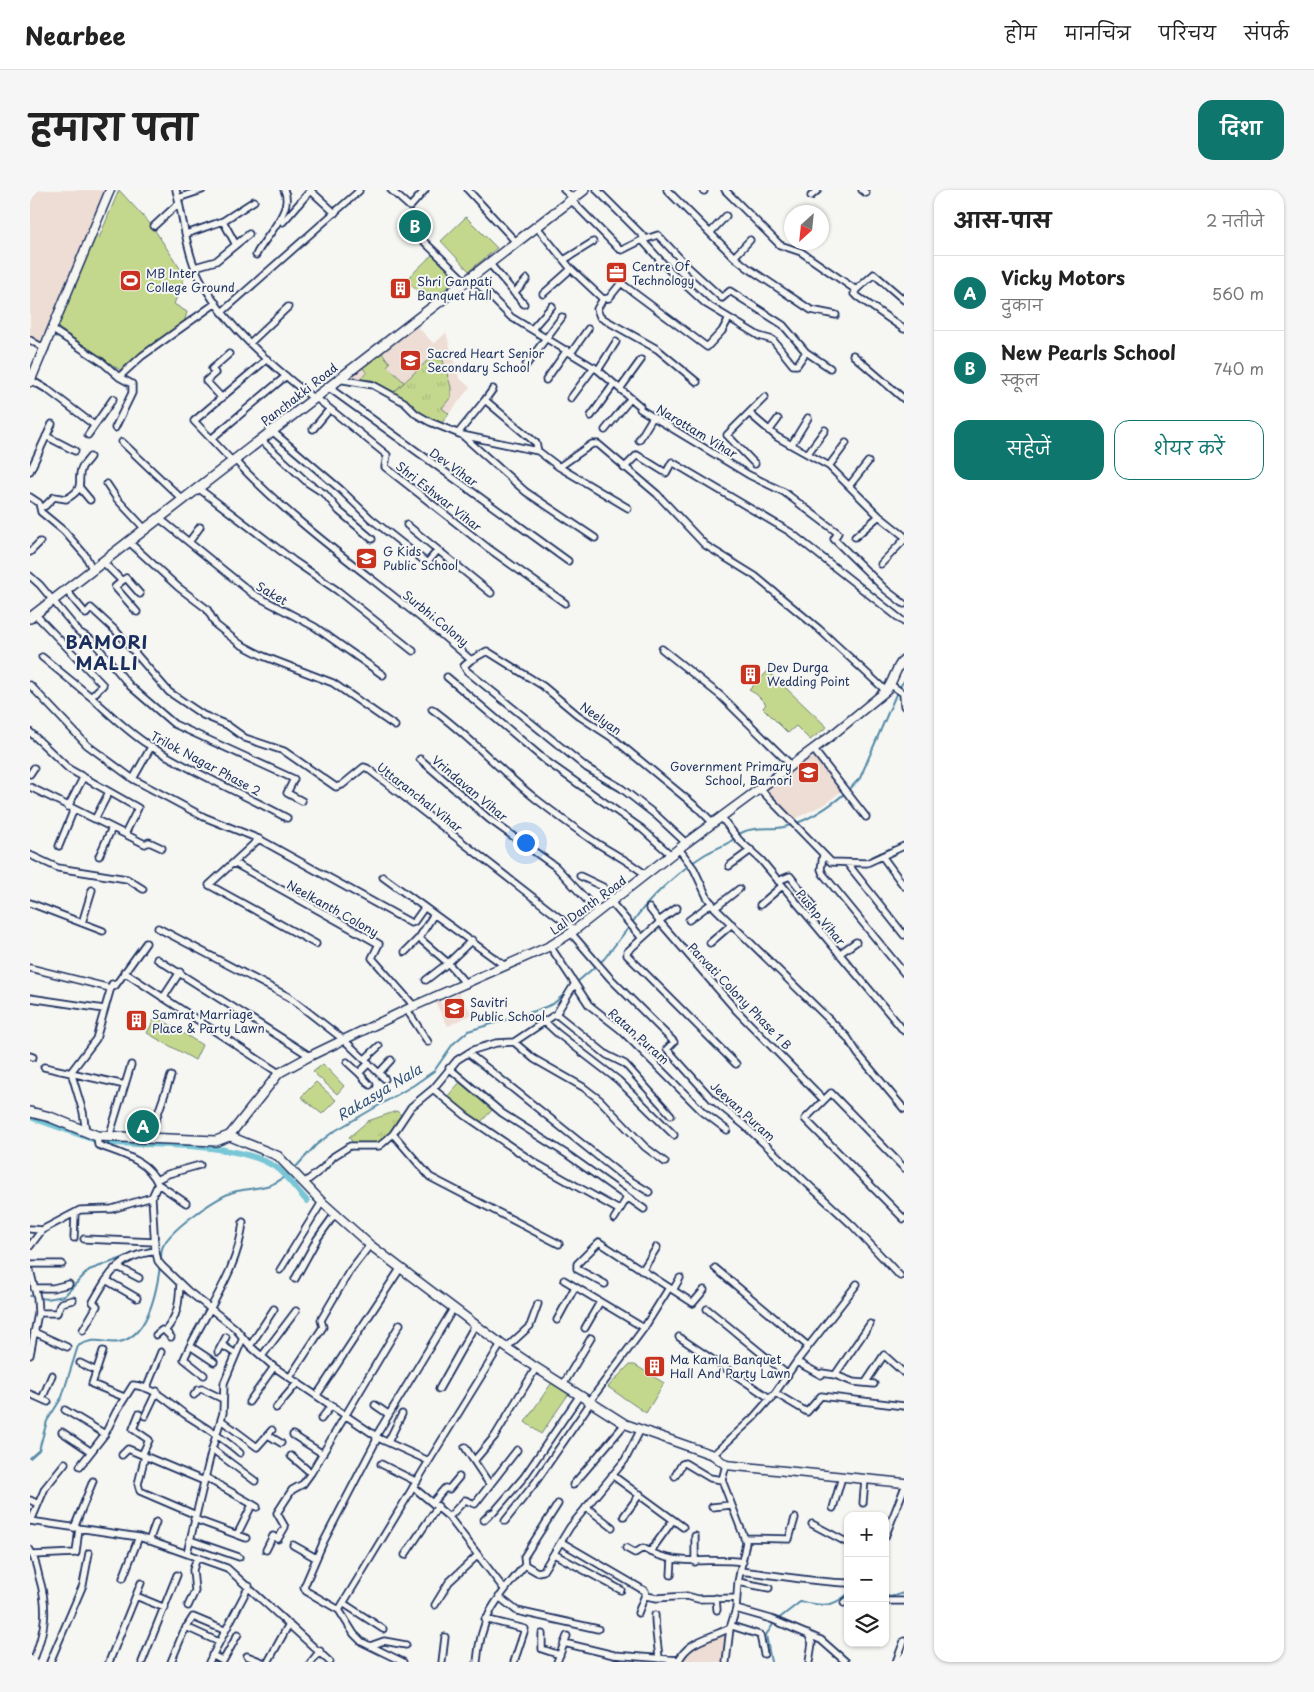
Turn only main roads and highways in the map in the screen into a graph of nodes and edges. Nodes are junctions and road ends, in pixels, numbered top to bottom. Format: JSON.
{"nodes":[{"id":1,"x":584,"y":190,"type":"edge"},
{"id":2,"x":33,"y":616,"type":"edge"},
{"id":3,"x":30,"y":1112,"type":"edge"},
{"id":4,"x":230,"y":1136,"type":"road end"}],
"edges":[{"from":1,"to":2,"type":"main road","name":"Panchakki Road"},
{"from":3,"to":4,"type":"main road"}]}
